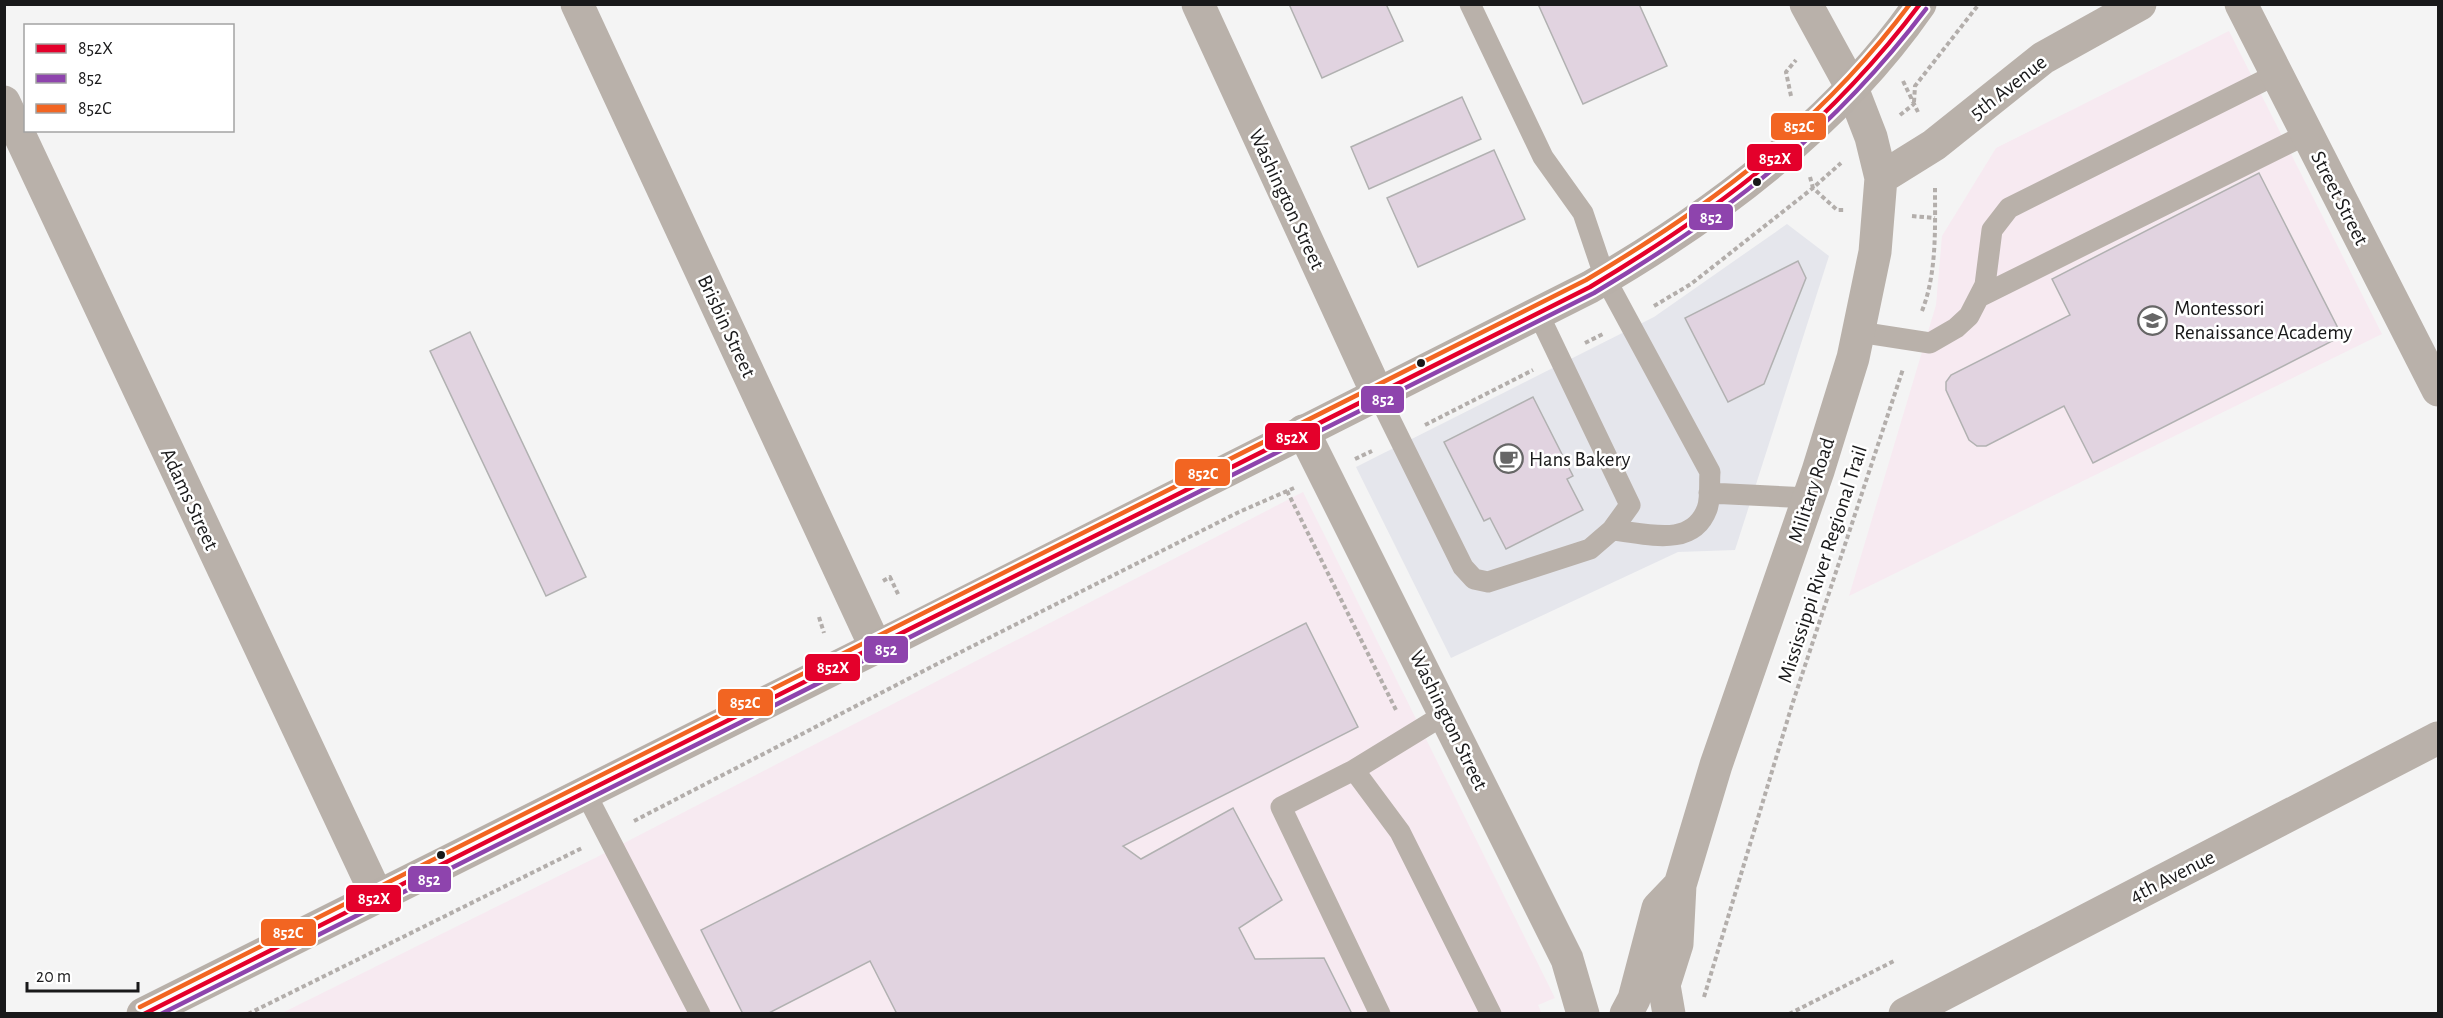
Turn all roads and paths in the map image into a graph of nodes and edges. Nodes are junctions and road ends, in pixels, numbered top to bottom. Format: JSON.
{"nodes":[{"id":1,"x":578,"y":4,"type":"edge"},
{"id":2,"x":1198,"y":4,"type":"edge"},
{"id":3,"x":1470,"y":4,"type":"edge"},
{"id":4,"x":1806,"y":4,"type":"edge"},
{"id":5,"x":1920,"y":4,"type":"edge"},
{"id":6,"x":1979,"y":4,"type":"edge"},
{"id":7,"x":2140,"y":4,"type":"edge"},
{"id":8,"x":2241,"y":4,"type":"edge"},
{"id":9,"x":2277,"y":74,"type":"junction"},
{"id":10,"x":1852,"y":88,"type":"junction"},
{"id":11,"x":4,"y":102,"type":"edge"},
{"id":12,"x":1914,"y":104,"type":"dead end"},
{"id":13,"x":2307,"y":134,"type":"junction"},
{"id":14,"x":1935,"y":144,"type":"junction"},
{"id":15,"x":1881,"y":178,"type":"junction"},
{"id":16,"x":1813,"y":188,"type":"dead end"},
{"id":17,"x":1837,"y":210,"type":"dead end"},
{"id":18,"x":1605,"y":278,"type":"junction"},
{"id":19,"x":1979,"y":297,"type":"junction"},
{"id":20,"x":1538,"y":313,"type":"junction"},
{"id":21,"x":1859,"y":332,"type":"junction"},
{"id":22,"x":1910,"y":340,"type":"junction"},
{"id":23,"x":2439,"y":390,"type":"edge"},
{"id":24,"x":1377,"y":393,"type":"junction"},
{"id":25,"x":1303,"y":431,"type":"junction"},
{"id":26,"x":1325,"y":474,"type":"junction"},
{"id":27,"x":1287,"y":490,"type":"junction"},
{"id":28,"x":1708,"y":493,"type":"junction"},
{"id":29,"x":1809,"y":498,"type":"junction"},
{"id":30,"x":1612,"y":530,"type":"junction"},
{"id":31,"x":876,"y":648,"type":"junction"},
{"id":32,"x":1447,"y":713,"type":"junction"},
{"id":33,"x":1410,"y":736,"type":"junction"},
{"id":34,"x":2439,"y":738,"type":"edge"},
{"id":35,"x":1354,"y":770,"type":"junction"},
{"id":36,"x":585,"y":792,"type":"junction"},
{"id":37,"x":609,"y":835,"type":"junction"},
{"id":38,"x":1680,"y":885,"type":"junction"},
{"id":39,"x":377,"y":896,"type":"junction"},
{"id":40,"x":1896,"y":960,"type":"dead end"},
{"id":41,"x":1706,"y":989,"type":"dead end"},
{"id":42,"x":143,"y":1014,"type":"edge"},
{"id":43,"x":248,"y":1014,"type":"edge"},
{"id":44,"x":700,"y":1014,"type":"edge"},
{"id":45,"x":1380,"y":1014,"type":"edge"},
{"id":46,"x":1491,"y":1014,"type":"edge"},
{"id":47,"x":1583,"y":1014,"type":"edge"},
{"id":48,"x":1626,"y":1014,"type":"edge"},
{"id":49,"x":1669,"y":1014,"type":"edge"},
{"id":50,"x":1789,"y":1014,"type":"edge"},
{"id":51,"x":1905,"y":1014,"type":"edge"}],
"edges":[{"from":1,"to":31,"type":"street","name":"Brisbin Street"},
{"from":2,"to":24,"type":"street","name":"Washington Street"},
{"from":3,"to":18,"type":"lane"},
{"from":4,"to":10,"type":"street","name":"Military Road"},
{"from":5,"to":10,"type":"main road"},
{"from":6,"to":12,"type":"path"},
{"from":7,"to":14,"type":"street","name":"5th Avenue"},
{"from":8,"to":9,"type":"street","name":"Street Street"},
{"from":9,"to":13,"type":"street","name":"Street Street"},
{"from":9,"to":19,"type":"lane"},
{"from":10,"to":15,"type":"street","name":"Military Road"},
{"from":10,"to":18,"type":"main road"},
{"from":11,"to":39,"type":"street","name":"Adams Street"},
{"from":13,"to":19,"type":"lane"},
{"from":13,"to":23,"type":"street","name":"Street Street"},
{"from":14,"to":15,"type":"street","name":"5th Avenue"},
{"from":14,"to":22,"type":"path","name":"Mississippi River Regional Trail"},
{"from":15,"to":21,"type":"street","name":"Military Road"},
{"from":16,"to":17,"type":"path"},
{"from":18,"to":20,"type":"main road"},
{"from":18,"to":28,"type":"lane"},
{"from":19,"to":22,"type":"lane"},
{"from":20,"to":24,"type":"main road"},
{"from":20,"to":30,"type":"lane"},
{"from":21,"to":22,"type":"lane"},
{"from":21,"to":29,"type":"street","name":"Military Road"},
{"from":22,"to":41,"type":"path","name":"Mississippi River Regional Trail"},
{"from":24,"to":25,"type":"main road"},
{"from":24,"to":30,"type":"lane"},
{"from":25,"to":26,"type":"street","name":"Washington Street"},
{"from":25,"to":31,"type":"main road"},
{"from":26,"to":27,"type":"path"},
{"from":26,"to":32,"type":"street","name":"Washington Street"},
{"from":27,"to":33,"type":"path"},
{"from":27,"to":37,"type":"path"},
{"from":28,"to":29,"type":"lane"},
{"from":28,"to":30,"type":"lane"},
{"from":29,"to":38,"type":"street","name":"Military Road"},
{"from":31,"to":36,"type":"main road"},
{"from":32,"to":33,"type":"lane"},
{"from":32,"to":47,"type":"street","name":"Washington Street"},
{"from":33,"to":35,"type":"lane"},
{"from":34,"to":51,"type":"street","name":"4th Avenue"},
{"from":35,"to":45,"type":"lane"},
{"from":35,"to":46,"type":"lane"},
{"from":36,"to":37,"type":"lane"},
{"from":36,"to":39,"type":"main road"},
{"from":37,"to":43,"type":"path"},
{"from":37,"to":44,"type":"lane"},
{"from":38,"to":48,"type":"street","name":"Military Road"},
{"from":38,"to":49,"type":"street","name":"Military Road"},
{"from":39,"to":42,"type":"main road"},
{"from":40,"to":50,"type":"path"}]}
